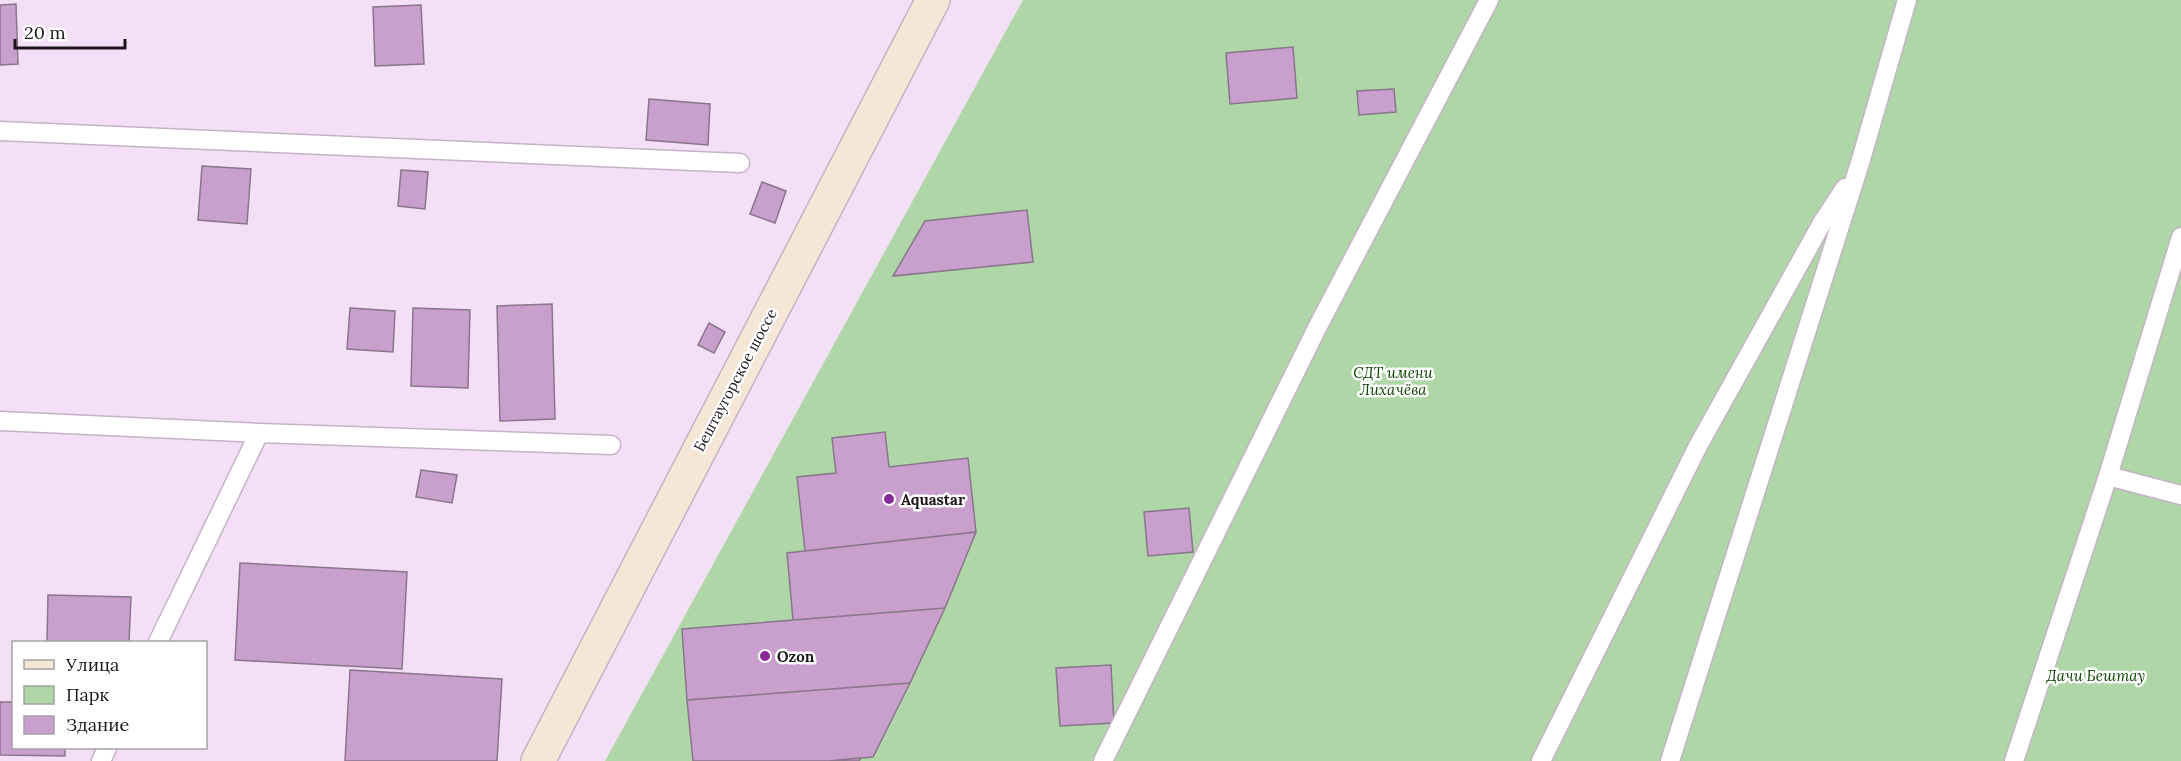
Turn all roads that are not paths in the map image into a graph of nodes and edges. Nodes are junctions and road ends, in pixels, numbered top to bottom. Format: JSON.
{"nodes":[{"id":1,"x":933,"y":0,"type":"edge"},
{"id":2,"x":1490,"y":0,"type":"edge"},
{"id":3,"x":1907,"y":0,"type":"edge"},
{"id":4,"x":0,"y":131,"type":"edge"},
{"id":5,"x":740,"y":163,"type":"dead end"},
{"id":6,"x":1860,"y":163,"type":"junction"},
{"id":7,"x":2181,"y":237,"type":"edge"},
{"id":8,"x":0,"y":421,"type":"edge"},
{"id":9,"x":259,"y":433,"type":"junction"},
{"id":10,"x":611,"y":445,"type":"dead end"},
{"id":11,"x":2108,"y":476,"type":"junction"},
{"id":12,"x":2181,"y":495,"type":"edge"},
{"id":13,"x":158,"y":641,"type":"edge"},
{"id":14,"x":538,"y":761,"type":"edge"},
{"id":15,"x":1103,"y":761,"type":"edge"},
{"id":16,"x":1541,"y":761,"type":"edge"},
{"id":17,"x":1670,"y":761,"type":"edge"},
{"id":18,"x":2014,"y":761,"type":"edge"}],
"edges":[{"from":1,"to":14,"type":"main road","name":"Бештаугорское шоссе"},
{"from":2,"to":15,"type":"lane"},
{"from":3,"to":6,"type":"lane"},
{"from":4,"to":5,"type":"lane"},
{"from":6,"to":16,"type":"lane"},
{"from":6,"to":17,"type":"lane"},
{"from":7,"to":11,"type":"lane"},
{"from":8,"to":9,"type":"lane"},
{"from":9,"to":10,"type":"lane"},
{"from":9,"to":13,"type":"lane"},
{"from":11,"to":12,"type":"lane"},
{"from":11,"to":18,"type":"lane"}]}
